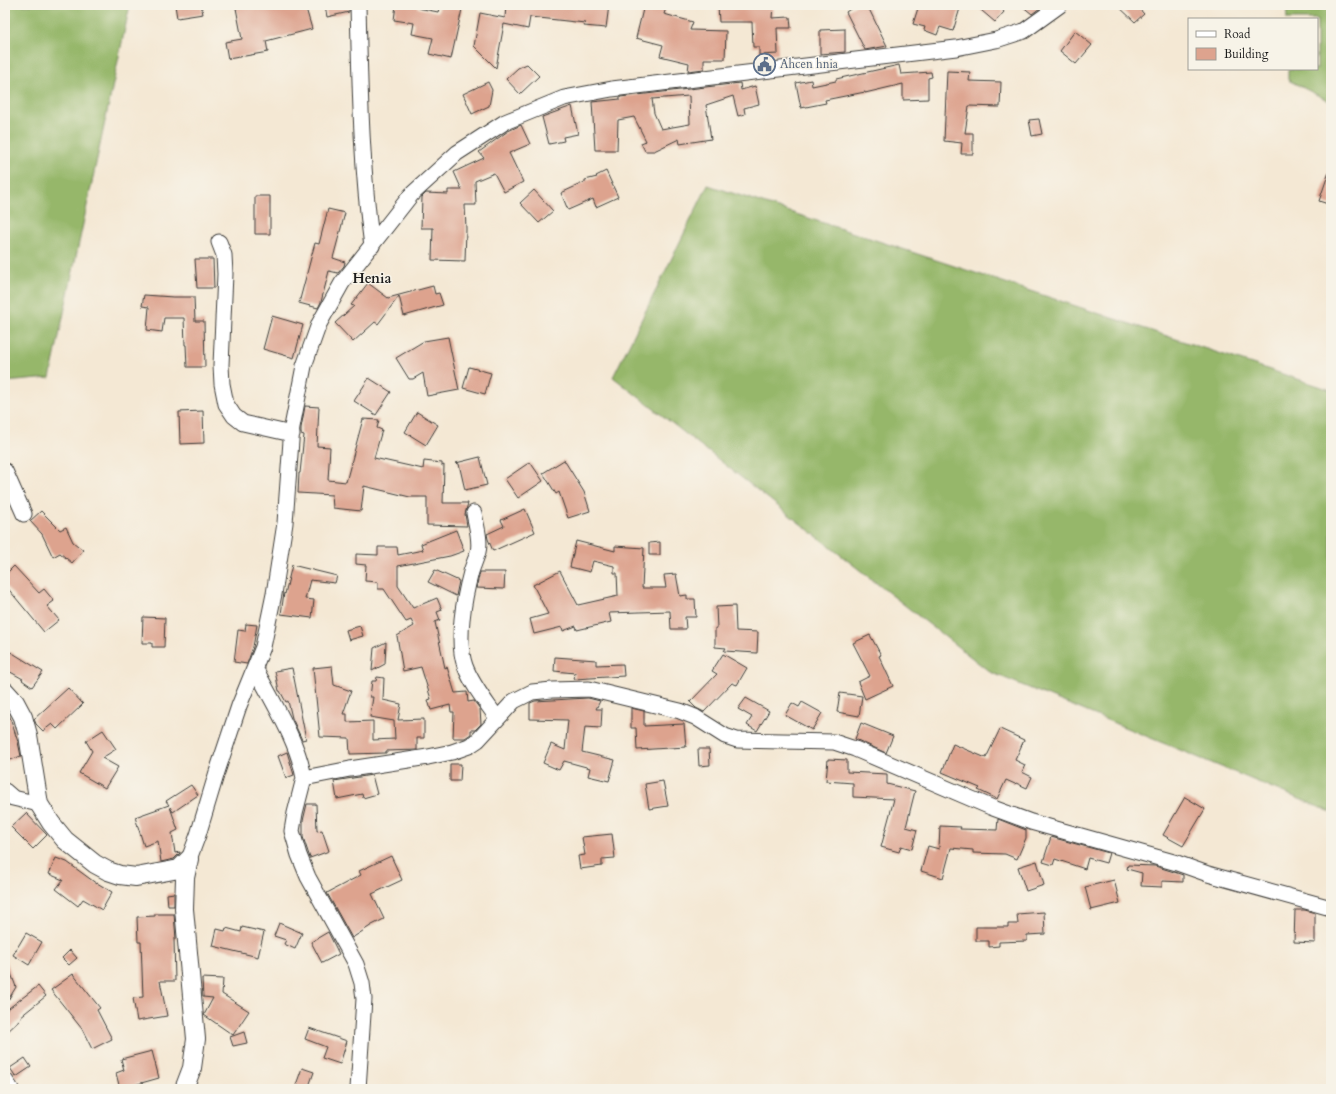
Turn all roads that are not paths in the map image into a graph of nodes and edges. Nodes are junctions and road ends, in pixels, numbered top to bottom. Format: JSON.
{"nodes":[{"id":1,"x":358,"y":5,"type":"edge"},
{"id":2,"x":1060,"y":5,"type":"edge"},
{"id":3,"x":219,"y":242,"type":"dead end"},
{"id":4,"x":372,"y":246,"type":"junction"},
{"id":5,"x":292,"y":434,"type":"junction"},
{"id":6,"x":5,"y":471,"type":"edge"},
{"id":7,"x":474,"y":513,"type":"dead end"},
{"id":8,"x":24,"y":514,"type":"dead end"},
{"id":9,"x":255,"y":668,"type":"junction"},
{"id":10,"x":5,"y":691,"type":"edge"},
{"id":11,"x":497,"y":718,"type":"junction"},
{"id":12,"x":304,"y":778,"type":"junction"},
{"id":13,"x":5,"y":791,"type":"edge"},
{"id":14,"x":39,"y":804,"type":"junction"},
{"id":15,"x":189,"y":859,"type":"junction"},
{"id":16,"x":1331,"y":908,"type":"edge"},
{"id":17,"x":5,"y":1080,"type":"edge"},
{"id":18,"x":11,"y":1089,"type":"edge"},
{"id":19,"x":184,"y":1089,"type":"edge"},
{"id":20,"x":358,"y":1089,"type":"edge"}],
"edges":[{"from":1,"to":4,"type":"street"},
{"from":2,"to":4,"type":"street"},
{"from":3,"to":5,"type":"street"},
{"from":4,"to":5,"type":"street"},
{"from":5,"to":9,"type":"street"},
{"from":6,"to":8,"type":"street"},
{"from":7,"to":11,"type":"street"},
{"from":9,"to":12,"type":"street"},
{"from":9,"to":15,"type":"street"},
{"from":10,"to":14,"type":"street"},
{"from":11,"to":12,"type":"street"},
{"from":11,"to":16,"type":"street"},
{"from":12,"to":20,"type":"street"},
{"from":13,"to":14,"type":"street"},
{"from":14,"to":15,"type":"street"},
{"from":15,"to":19,"type":"street"},
{"from":17,"to":18,"type":"street"}]}
